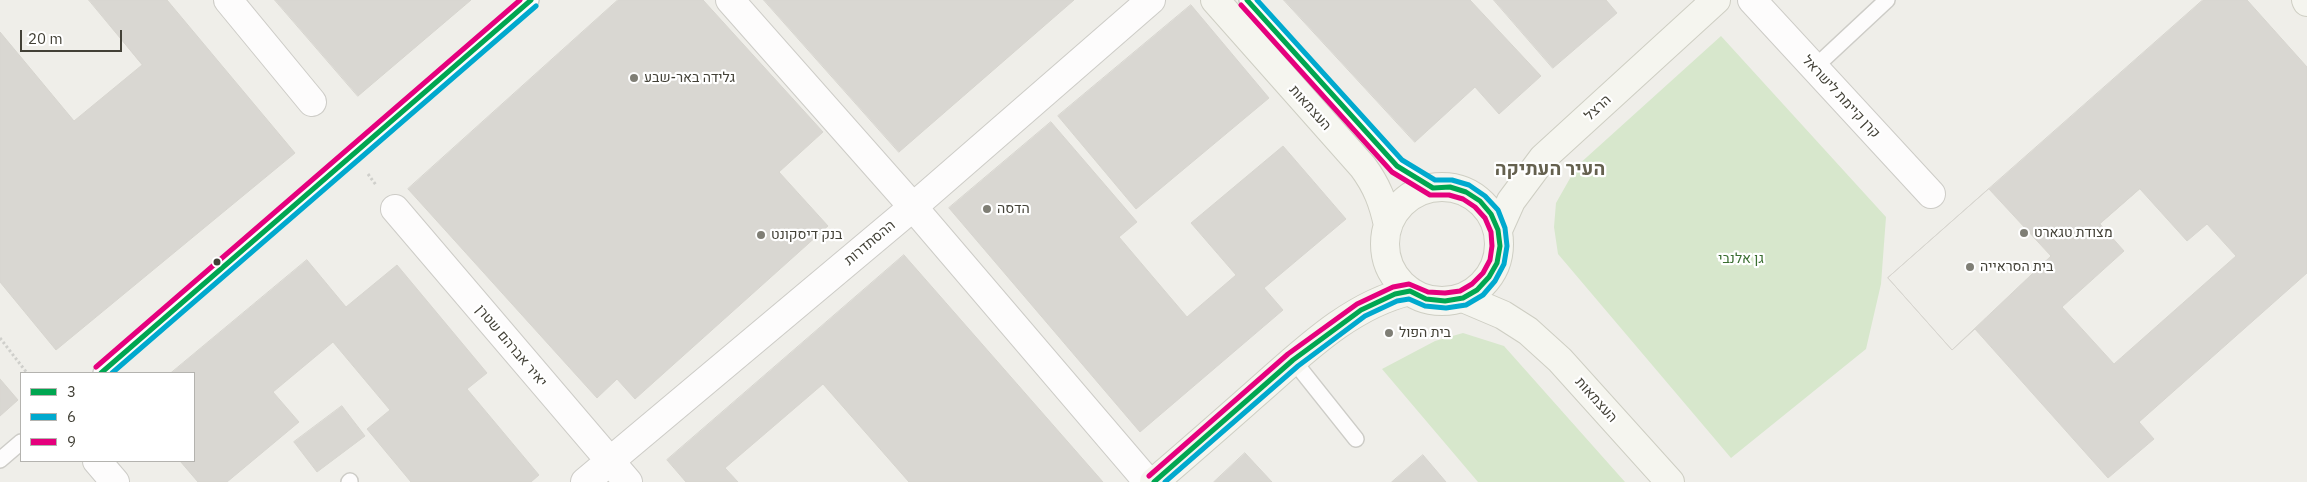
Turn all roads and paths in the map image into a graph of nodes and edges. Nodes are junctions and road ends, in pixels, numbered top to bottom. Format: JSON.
{"nodes":[{"id":1,"x":228,"y":0,"type":"edge"},
{"id":2,"x":531,"y":0,"type":"edge"},
{"id":3,"x":730,"y":0,"type":"edge"},
{"id":4,"x":1151,"y":0,"type":"edge"},
{"id":5,"x":1215,"y":0,"type":"edge"},
{"id":6,"x":1248,"y":0,"type":"edge"},
{"id":7,"x":1716,"y":0,"type":"edge"},
{"id":8,"x":1752,"y":0,"type":"edge"},
{"id":9,"x":1887,"y":0,"type":"edge"},
{"id":10,"x":1814,"y":68,"type":"junction"},
{"id":11,"x":312,"y":102,"type":"dead end"},
{"id":12,"x":1432,"y":188,"type":"junction"},
{"id":13,"x":1931,"y":194,"type":"dead end"},
{"id":14,"x":913,"y":207,"type":"junction"},
{"id":15,"x":395,"y":209,"type":"dead end"},
{"id":16,"x":1388,"y":226,"type":"junction"},
{"id":17,"x":1498,"y":230,"type":"junction"},
{"id":18,"x":1410,"y":291,"type":"junction"},
{"id":19,"x":1463,"y":298,"type":"junction"},
{"id":20,"x":0,"y":338,"type":"edge"},
{"id":21,"x":1293,"y":360,"type":"junction"},
{"id":22,"x":26,"y":372,"type":"edge"},
{"id":23,"x":102,"y":372,"type":"edge"},
{"id":24,"x":1356,"y":439,"type":"dead end"},
{"id":25,"x":20,"y":443,"type":"edge"},
{"id":26,"x":0,"y":460,"type":"edge"},
{"id":27,"x":610,"y":461,"type":"junction"},
{"id":28,"x":98,"y":462,"type":"edge"},
{"id":29,"x":115,"y":482,"type":"edge"},
{"id":30,"x":585,"y":482,"type":"edge"},
{"id":31,"x":628,"y":482,"type":"edge"},
{"id":32,"x":1148,"y":482,"type":"edge"},
{"id":33,"x":1154,"y":482,"type":"edge"},
{"id":34,"x":1670,"y":482,"type":"edge"}],
"edges":[{"from":1,"to":11,"type":"street"},
{"from":2,"to":23,"type":"lane"},
{"from":3,"to":14,"type":"street"},
{"from":4,"to":14,"type":"street","name":"ההסתדרות"},
{"from":5,"to":16,"type":"street","name":"העצמאות"},
{"from":6,"to":12,"type":"lane","name":"העצמאות"},
{"from":7,"to":17,"type":"street","name":"הרצל"},
{"from":8,"to":10,"type":"street","name":"קרן קיימת לישראל"},
{"from":9,"to":10,"type":"lane"},
{"from":10,"to":13,"type":"street","name":"קרן קיימת לישראל"},
{"from":12,"to":16,"type":"street"},
{"from":12,"to":17,"type":"street"},
{"from":14,"to":27,"type":"street","name":"ההסתדרות"},
{"from":14,"to":32,"type":"street"},
{"from":15,"to":27,"type":"street","name":"יאיר אברהם שטרן"},
{"from":16,"to":18,"type":"street"},
{"from":17,"to":19,"type":"street"},
{"from":18,"to":19,"type":"street"},
{"from":18,"to":21,"type":"street"},
{"from":19,"to":34,"type":"street","name":"העצמאות"},
{"from":20,"to":22,"type":"path"},
{"from":21,"to":24,"type":"lane"},
{"from":21,"to":33,"type":"street"},
{"from":25,"to":26,"type":"lane"},
{"from":27,"to":30,"type":"street","name":"ההסתדרות"},
{"from":27,"to":31,"type":"street","name":"יאיר אברהם שטרן"},
{"from":28,"to":29,"type":"street"}]}
